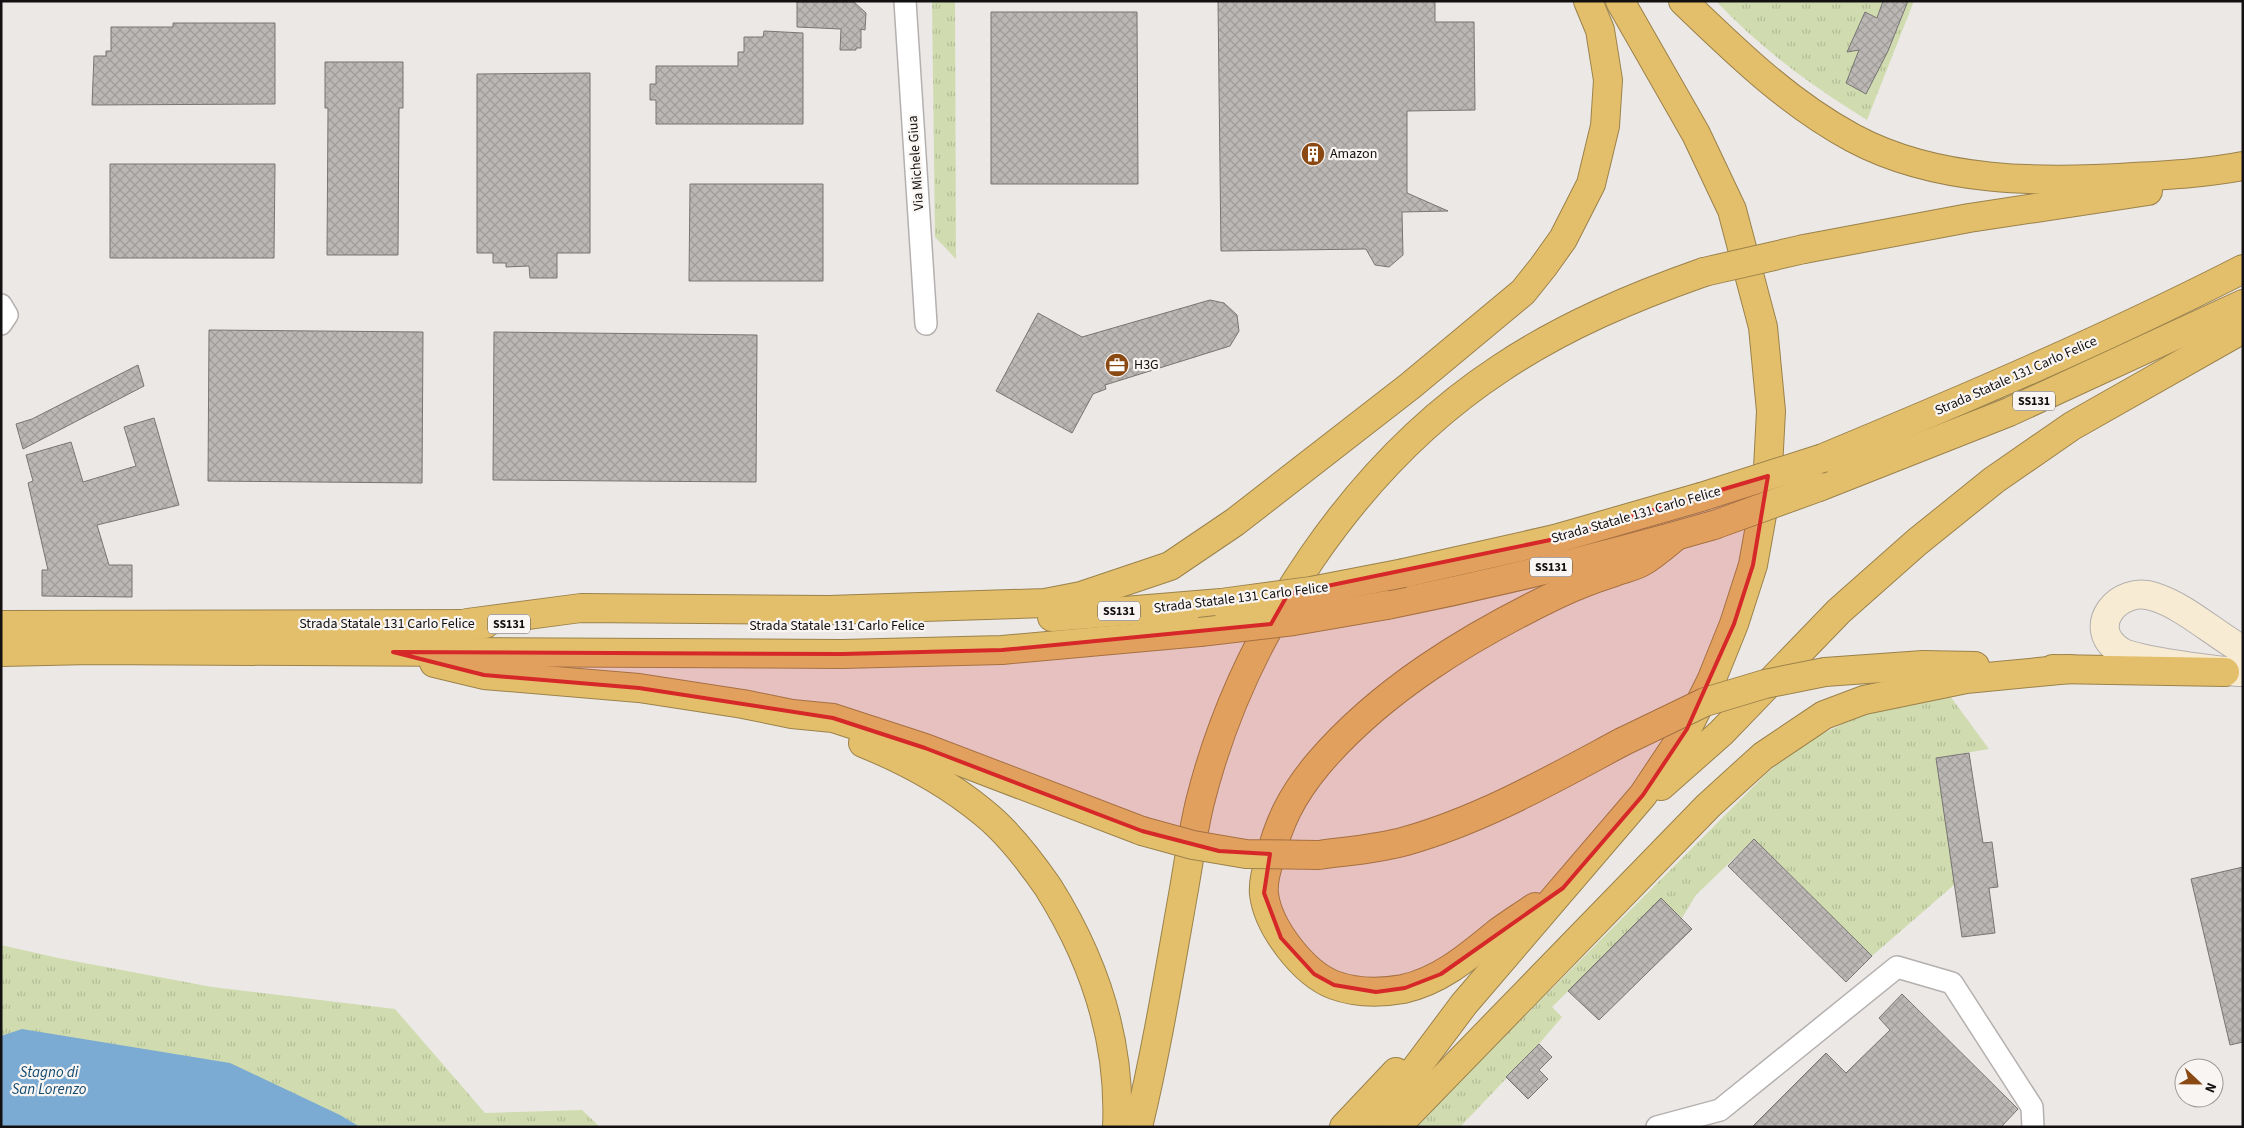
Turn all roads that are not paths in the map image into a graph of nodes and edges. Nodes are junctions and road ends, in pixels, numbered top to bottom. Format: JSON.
{"nodes":[{"id":1,"x":905,"y":1,"type":"edge"},
{"id":2,"x":1588,"y":1,"type":"edge"},
{"id":3,"x":1620,"y":1,"type":"edge"},
{"id":4,"x":1683,"y":1,"type":"edge"},
{"id":5,"x":2243,"y":166,"type":"edge"},
{"id":6,"x":2212,"y":172,"type":"junction"},
{"id":7,"x":2243,"y":269,"type":"edge"},
{"id":8,"x":2243,"y":304,"type":"edge"},
{"id":9,"x":926,"y":324,"type":"dead end"},
{"id":10,"x":2243,"y":329,"type":"edge"},
{"id":11,"x":1675,"y":537,"type":"junction"},
{"id":12,"x":467,"y":623,"type":"junction"},
{"id":13,"x":1,"y":625,"type":"edge"},
{"id":14,"x":2243,"y":650,"type":"edge"},
{"id":15,"x":1,"y":652,"type":"edge"},
{"id":16,"x":393,"y":652,"type":"junction"},
{"id":17,"x":2070,"y":669,"type":"junction"},
{"id":18,"x":2234,"y":672,"type":"edge"},
{"id":19,"x":792,"y":714,"type":"junction"},
{"id":20,"x":1616,"y":825,"type":"junction"},
{"id":21,"x":1563,"y":888,"type":"junction"},
{"id":22,"x":1464,"y":1004,"type":"junction"},
{"id":23,"x":1116,"y":1127,"type":"edge"},
{"id":24,"x":1138,"y":1127,"type":"edge"},
{"id":25,"x":1344,"y":1127,"type":"edge"},
{"id":26,"x":1372,"y":1127,"type":"edge"},
{"id":27,"x":1396,"y":1127,"type":"edge"},
{"id":28,"x":1657,"y":1127,"type":"edge"},
{"id":29,"x":2033,"y":1127,"type":"edge"}],
"edges":[{"from":1,"to":9,"type":"street","name":"Via Michele Giua"},
{"from":2,"to":12,"type":"highway"},
{"from":3,"to":20,"type":"highway"},
{"from":4,"to":6,"type":"highway"},
{"from":5,"to":6,"type":"highway"},
{"from":6,"to":24,"type":"highway","bridge":true},
{"from":7,"to":12,"type":"highway","name":"Strada Statale 131 Carlo Felice","number":"SS131","bridge":true},
{"from":8,"to":11,"type":"highway","name":"Strada Statale 131 Carlo Felice","number":"SS131","bridge":true},
{"from":10,"to":20,"type":"highway"},
{"from":11,"to":16,"type":"highway","name":"Strada Statale 131 Carlo Felice","number":"SS131","bridge":true},
{"from":11,"to":21,"type":"highway"},
{"from":12,"to":13,"type":"highway","name":"Strada Statale 131 Carlo Felice","number":"SS131"},
{"from":14,"to":18,"type":"main road"},
{"from":15,"to":16,"type":"highway","name":"Strada Statale 131 Carlo Felice","number":"SS131"},
{"from":16,"to":19,"type":"highway"},
{"from":17,"to":18,"type":"highway"},
{"from":17,"to":19,"type":"highway","bridge":true},
{"from":17,"to":27,"type":"highway"},
{"from":19,"to":23,"type":"highway"},
{"from":20,"to":21,"type":"highway"},
{"from":21,"to":22,"type":"highway"},
{"from":22,"to":25,"type":"highway"},
{"from":22,"to":26,"type":"highway"},
{"from":28,"to":29,"type":"street"}]}
